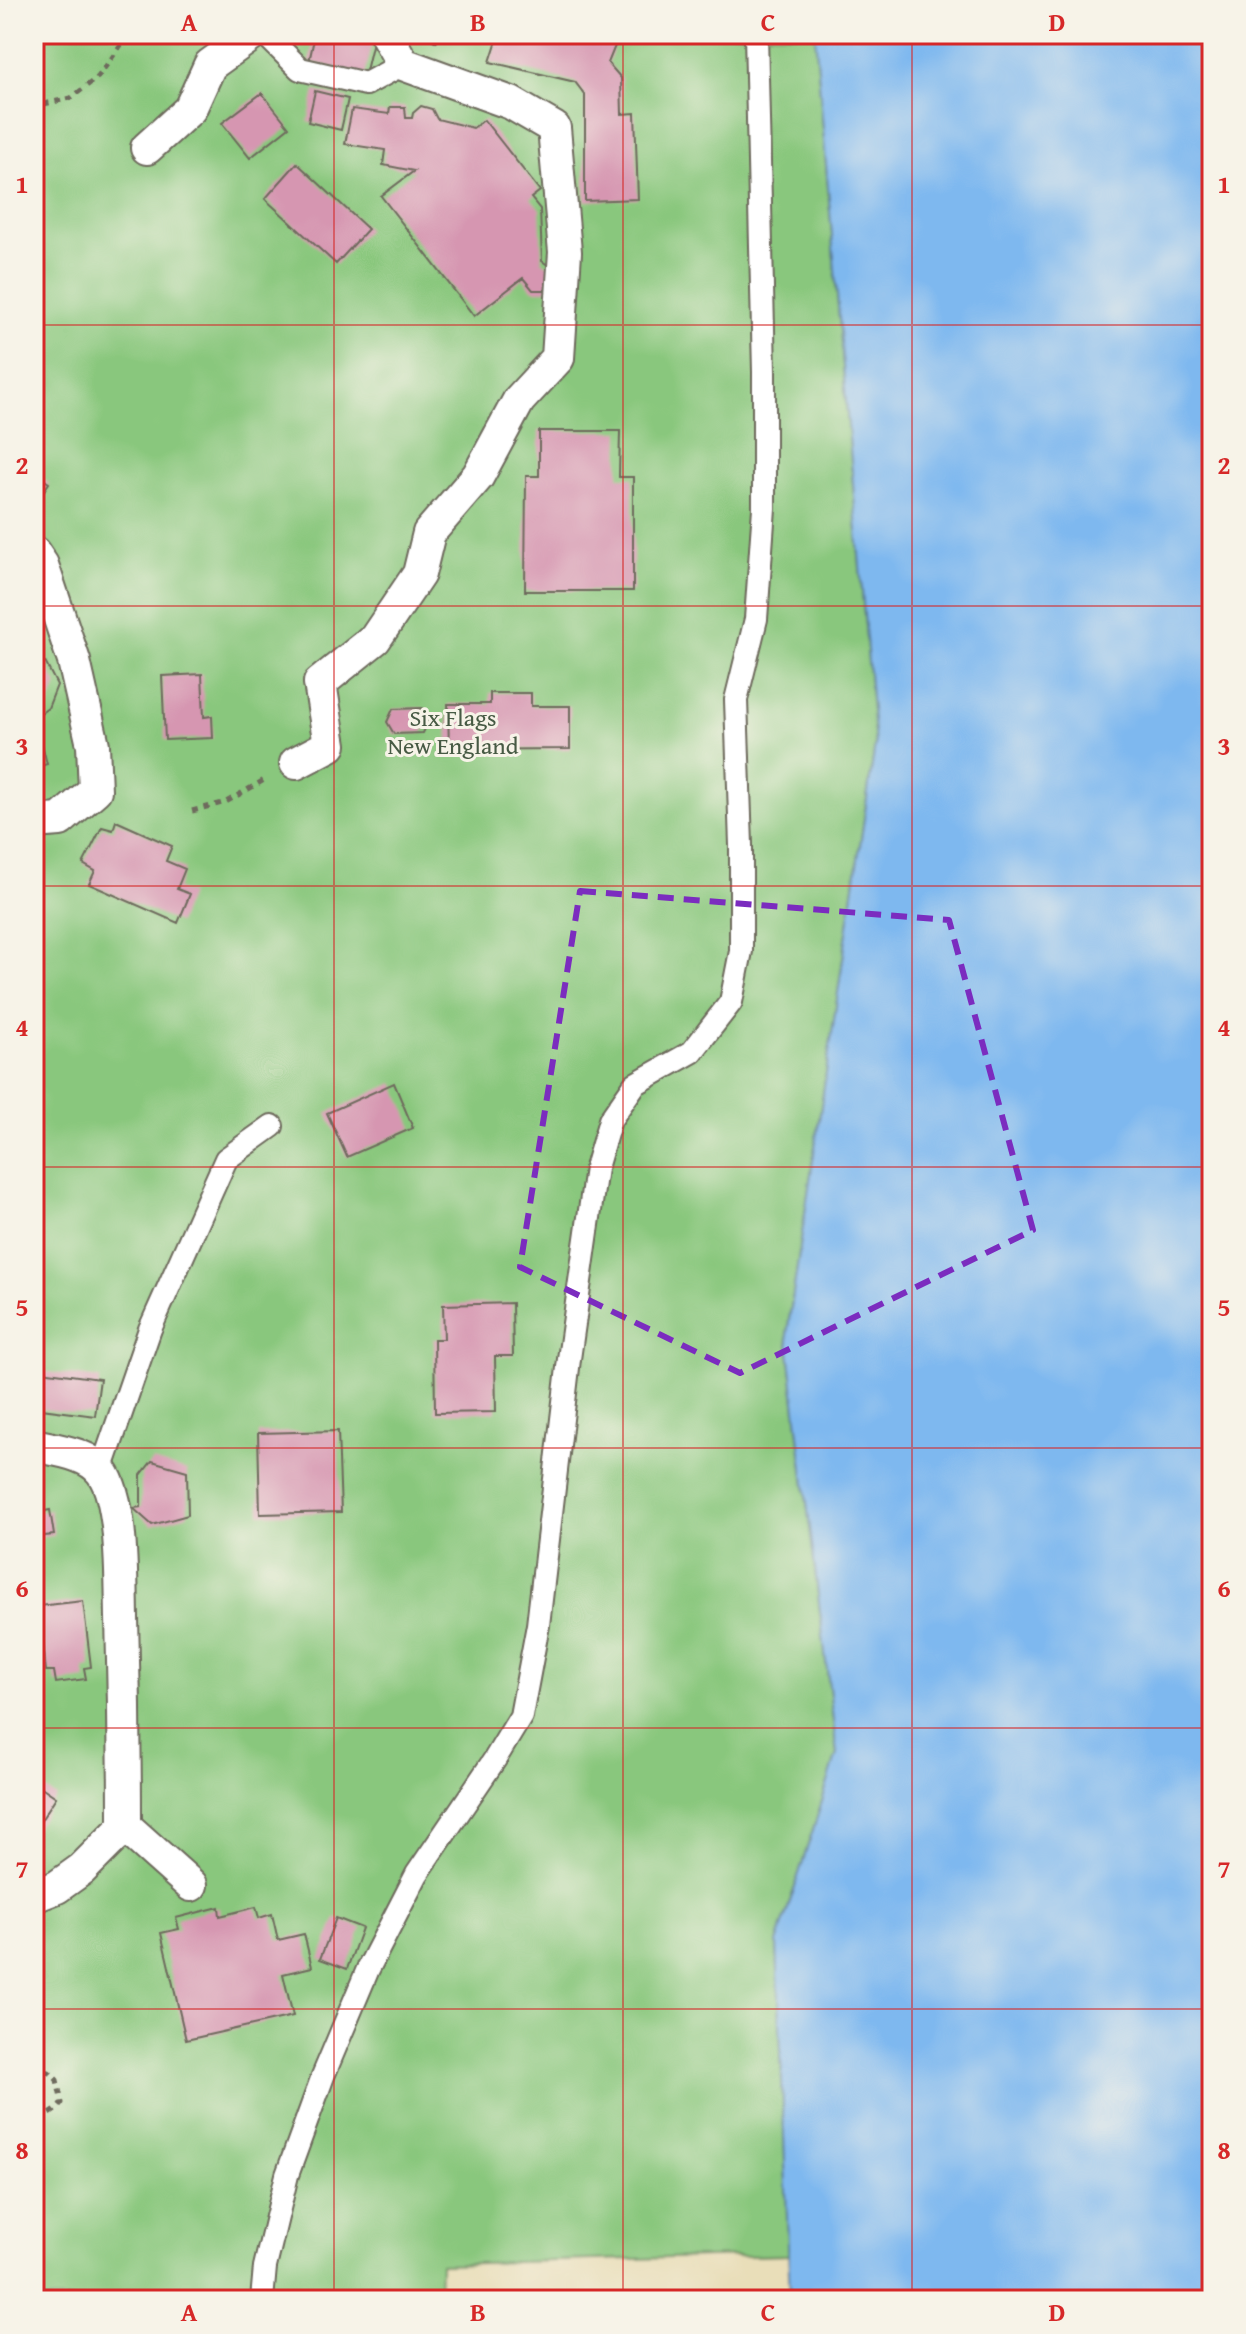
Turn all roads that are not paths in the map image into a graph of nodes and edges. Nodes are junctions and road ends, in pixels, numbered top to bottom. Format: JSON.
{"nodes":[{"id":1,"x":253,"y":34,"type":"edge"},
{"id":2,"x":265,"y":34,"type":"edge"},
{"id":3,"x":386,"y":34,"type":"edge"},
{"id":4,"x":756,"y":34,"type":"edge"},
{"id":5,"x":403,"y":64,"type":"junction"},
{"id":6,"x":147,"y":148,"type":"dead end"},
{"id":7,"x":34,"y":553,"type":"edge"},
{"id":8,"x":296,"y":763,"type":"road end"},
{"id":9,"x":34,"y":822,"type":"edge"},
{"id":10,"x":272,"y":1126,"type":"dead end"},
{"id":11,"x":34,"y":1445,"type":"edge"},
{"id":12,"x":101,"y":1471,"type":"junction"},
{"id":13,"x":125,"y":1826,"type":"junction"},
{"id":14,"x":191,"y":1885,"type":"dead end"},
{"id":15,"x":34,"y":1896,"type":"edge"},
{"id":16,"x":262,"y":2300,"type":"edge"}],
"edges":[{"from":1,"to":6,"type":"street"},
{"from":2,"to":5,"type":"lane"},
{"from":3,"to":5,"type":"street"},
{"from":4,"to":16,"type":"lane"},
{"from":5,"to":8,"type":"street"},
{"from":7,"to":9,"type":"street"},
{"from":10,"to":12,"type":"lane"},
{"from":11,"to":12,"type":"street"},
{"from":12,"to":13,"type":"street"},
{"from":13,"to":14,"type":"street"},
{"from":13,"to":15,"type":"street"}]}
